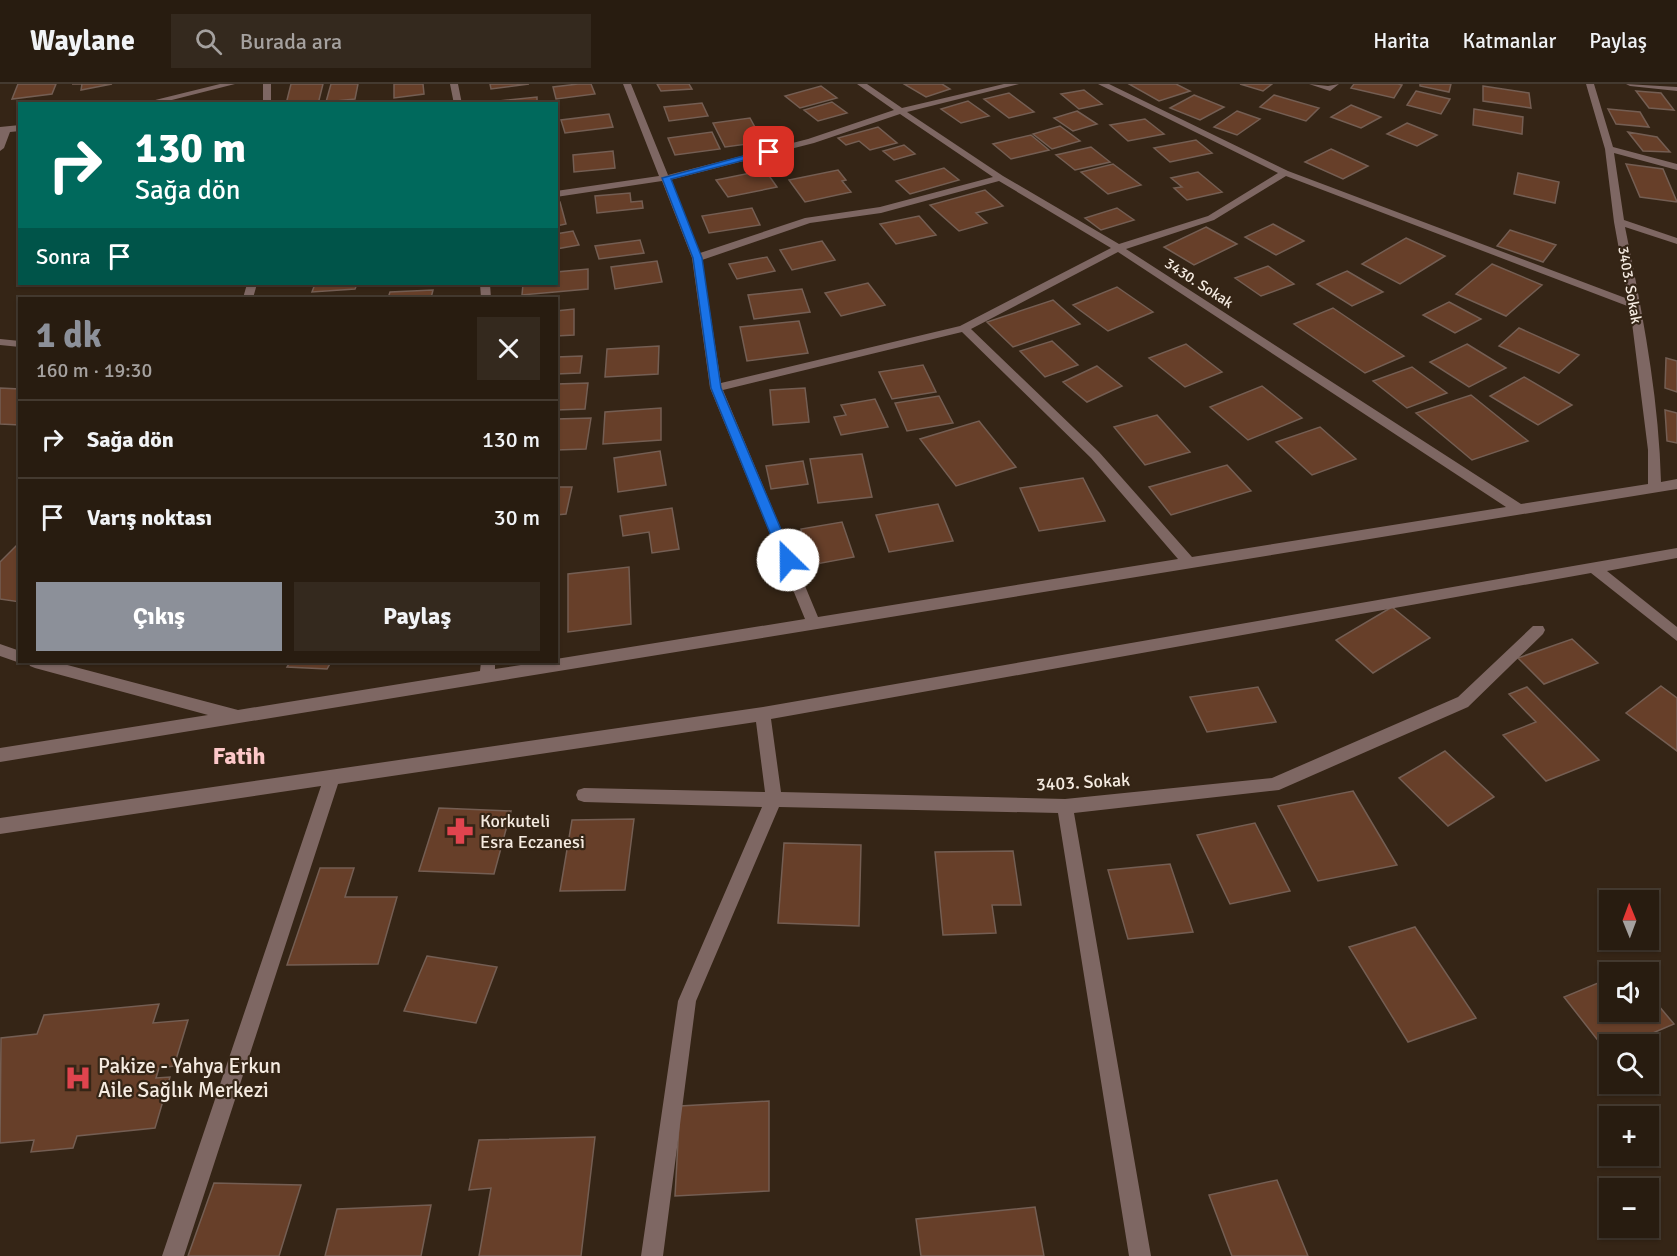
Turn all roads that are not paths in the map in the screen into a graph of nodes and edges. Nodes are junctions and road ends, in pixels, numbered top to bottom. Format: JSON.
{"nodes":[{"id":1,"x":231,"y":84,"type":"edge"},
{"id":2,"x":267,"y":84,"type":"edge"},
{"id":3,"x":454,"y":84,"type":"edge"},
{"id":4,"x":627,"y":84,"type":"edge"},
{"id":5,"x":861,"y":84,"type":"edge"},
{"id":6,"x":1015,"y":84,"type":"edge"},
{"id":7,"x":1102,"y":84,"type":"edge"},
{"id":8,"x":1313,"y":84,"type":"edge"},
{"id":9,"x":1335,"y":84,"type":"edge"},
{"id":10,"x":1590,"y":84,"type":"edge"},
{"id":11,"x":1630,"y":84,"type":"edge"},
{"id":12,"x":1119,"y":87,"type":"edge"},
{"id":13,"x":1677,"y":90,"type":"edge"},
{"id":14,"x":151,"y":102,"type":"edge"},
{"id":15,"x":267,"y":102,"type":"edge"},
{"id":16,"x":458,"y":102,"type":"edge"},
{"id":17,"x":903,"y":110,"type":"junction"},
{"id":18,"x":18,"y":128,"type":"edge"},
{"id":19,"x":3,"y":130,"type":"edge"},
{"id":20,"x":0,"y":148,"type":"edge"},
{"id":21,"x":1609,"y":149,"type":"junction"},
{"id":22,"x":1677,"y":168,"type":"edge"},
{"id":23,"x":1285,"y":173,"type":"junction"},
{"id":24,"x":666,"y":178,"type":"junction"},
{"id":25,"x":1000,"y":178,"type":"junction"},
{"id":26,"x":558,"y":194,"type":"edge"},
{"id":27,"x":1619,"y":222,"type":"junction"},
{"id":28,"x":1677,"y":241,"type":"edge"},
{"id":29,"x":1118,"y":248,"type":"junction"},
{"id":30,"x":697,"y":258,"type":"junction"},
{"id":31,"x":1635,"y":304,"type":"junction"},
{"id":32,"x":964,"y":328,"type":"junction"},
{"id":33,"x":0,"y":342,"type":"edge"},
{"id":34,"x":18,"y":344,"type":"edge"},
{"id":35,"x":716,"y":388,"type":"junction"},
{"id":36,"x":1677,"y":484,"type":"edge"},
{"id":37,"x":1655,"y":488,"type":"junction"},
{"id":38,"x":1520,"y":510,"type":"junction"},
{"id":39,"x":1677,"y":553,"type":"edge"},
{"id":40,"x":1189,"y":563,"type":"junction"},
{"id":41,"x":1594,"y":568,"type":"junction"},
{"id":42,"x":814,"y":624,"type":"junction"},
{"id":43,"x":1538,"y":630,"type":"dead end"},
{"id":44,"x":1677,"y":635,"type":"edge"},
{"id":45,"x":0,"y":650,"type":"edge"},
{"id":46,"x":18,"y":656,"type":"edge"},
{"id":47,"x":558,"y":659,"type":"edge"},
{"id":48,"x":42,"y":663,"type":"edge"},
{"id":49,"x":531,"y":663,"type":"edge"},
{"id":50,"x":77,"y":668,"type":"edge"},
{"id":51,"x":488,"y":669,"type":"edge"},
{"id":52,"x":763,"y":714,"type":"junction"},
{"id":53,"x":240,"y":717,"type":"junction"},
{"id":54,"x":0,"y":755,"type":"edge"},
{"id":55,"x":332,"y":777,"type":"junction"},
{"id":56,"x":584,"y":795,"type":"dead end"},
{"id":57,"x":774,"y":799,"type":"junction"},
{"id":58,"x":1065,"y":806,"type":"junction"},
{"id":59,"x":0,"y":826,"type":"edge"},
{"id":60,"x":173,"y":1256,"type":"edge"},
{"id":61,"x":652,"y":1256,"type":"edge"},
{"id":62,"x":1140,"y":1256,"type":"edge"}],
"edges":[{"from":1,"to":14,"type":"street"},
{"from":2,"to":15,"type":"street"},
{"from":3,"to":16,"type":"street"},
{"from":4,"to":24,"type":"street"},
{"from":5,"to":17,"type":"street","name":"3430. Sokak"},
{"from":6,"to":17,"type":"street"},
{"from":7,"to":12,"type":"street"},
{"from":8,"to":9,"type":"street"},
{"from":10,"to":21,"type":"street","name":"3403. Sokak"},
{"from":11,"to":13,"type":"street"},
{"from":12,"to":23,"type":"street"},
{"from":17,"to":24,"type":"street"},
{"from":17,"to":25,"type":"street","name":"3430. Sokak"},
{"from":18,"to":19,"type":"street"},
{"from":19,"to":20,"type":"street"},
{"from":21,"to":22,"type":"street"},
{"from":21,"to":27,"type":"street","name":"3403. Sokak"},
{"from":23,"to":29,"type":"street"},
{"from":23,"to":31,"type":"street"},
{"from":24,"to":26,"type":"street"},
{"from":24,"to":30,"type":"street"},
{"from":25,"to":29,"type":"street","name":"3430. Sokak"},
{"from":25,"to":30,"type":"street"},
{"from":27,"to":28,"type":"street"},
{"from":27,"to":31,"type":"street","name":"3403. Sokak"},
{"from":29,"to":32,"type":"street"},
{"from":29,"to":38,"type":"street","name":"3430. Sokak"},
{"from":30,"to":35,"type":"street"},
{"from":31,"to":37,"type":"street","name":"3403. Sokak"},
{"from":32,"to":35,"type":"street"},
{"from":32,"to":40,"type":"street"},
{"from":33,"to":34,"type":"street"},
{"from":35,"to":42,"type":"street"},
{"from":36,"to":37,"type":"street"},
{"from":37,"to":38,"type":"street"},
{"from":38,"to":40,"type":"street"},
{"from":39,"to":41,"type":"street"},
{"from":40,"to":42,"type":"street"},
{"from":41,"to":44,"type":"street"},
{"from":41,"to":52,"type":"street"},
{"from":42,"to":47,"type":"street"},
{"from":43,"to":58,"type":"street","name":"3403. Sokak"},
{"from":45,"to":46,"type":"street"},
{"from":48,"to":50,"type":"street"},
{"from":49,"to":51,"type":"street"},
{"from":50,"to":53,"type":"street"},
{"from":51,"to":53,"type":"street"},
{"from":52,"to":55,"type":"street"},
{"from":52,"to":57,"type":"street"},
{"from":53,"to":54,"type":"street"},
{"from":55,"to":59,"type":"street"},
{"from":55,"to":60,"type":"street"},
{"from":56,"to":57,"type":"street","name":"3403. Sokak"},
{"from":57,"to":58,"type":"street","name":"3403. Sokak"},
{"from":57,"to":61,"type":"street"},
{"from":58,"to":62,"type":"street"}]}
